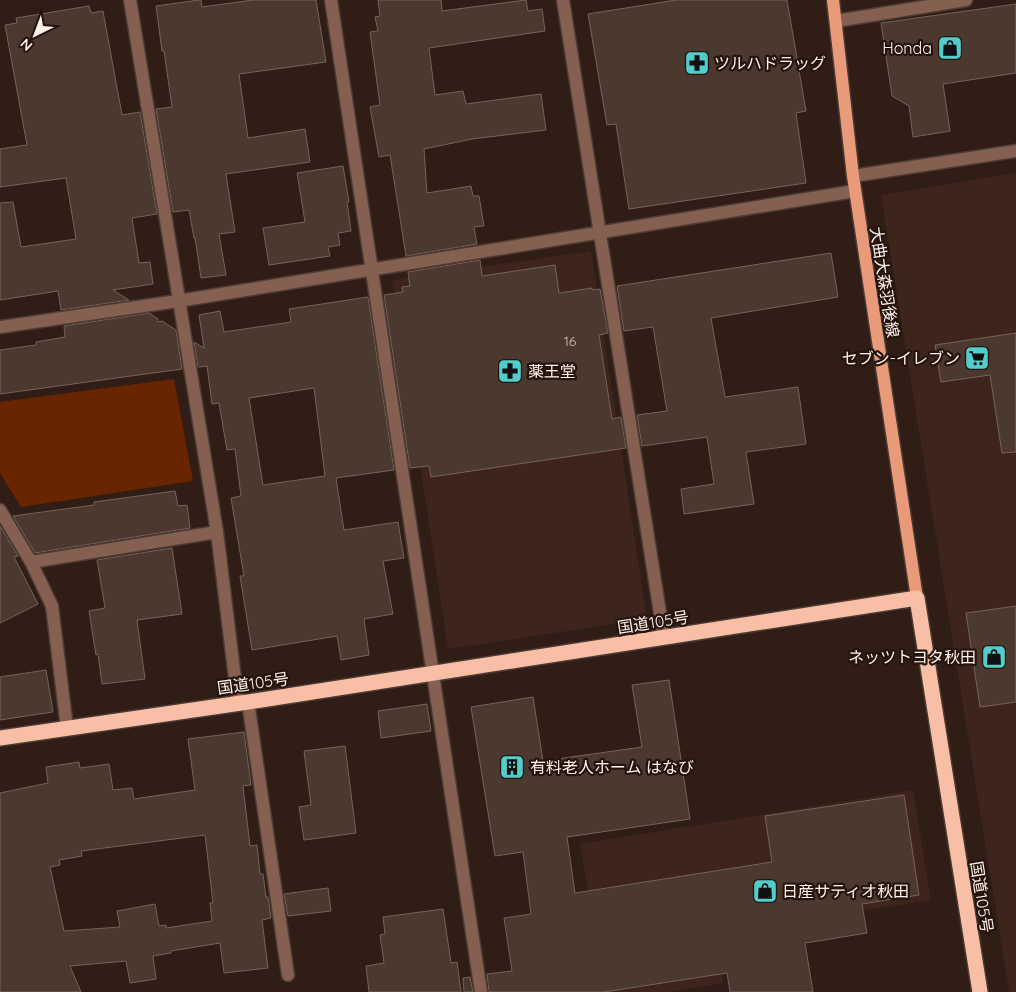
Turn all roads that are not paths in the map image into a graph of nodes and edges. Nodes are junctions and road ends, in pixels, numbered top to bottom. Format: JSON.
{"nodes":[{"id":1,"x":130,"y":0,"type":"edge"},
{"id":2,"x":330,"y":0,"type":"edge"},
{"id":3,"x":563,"y":0,"type":"edge"},
{"id":4,"x":833,"y":0,"type":"edge"},
{"id":5,"x":966,"y":0,"type":"edge"},
{"id":6,"x":836,"y":21,"type":"junction"},
{"id":7,"x":1016,"y":151,"type":"edge"},
{"id":8,"x":853,"y":176,"type":"junction"},
{"id":9,"x":855,"y":190,"type":"junction"},
{"id":10,"x":601,"y":231,"type":"junction"},
{"id":11,"x":370,"y":270,"type":"junction"},
{"id":12,"x":178,"y":301,"type":"junction"},
{"id":13,"x":0,"y":327,"type":"edge"},
{"id":14,"x":0,"y":510,"type":"edge"},
{"id":15,"x":216,"y":532,"type":"junction"},
{"id":16,"x":31,"y":562,"type":"junction"},
{"id":17,"x":917,"y":598,"type":"junction"},
{"id":18,"x":664,"y":638,"type":"junction"},
{"id":19,"x":432,"y":673,"type":"junction"},
{"id":20,"x":243,"y":703,"type":"junction"},
{"id":21,"x":67,"y":728,"type":"junction"},
{"id":22,"x":0,"y":738,"type":"edge"},
{"id":23,"x":288,"y":975,"type":"dead end"},
{"id":24,"x":481,"y":992,"type":"edge"},
{"id":25,"x":980,"y":992,"type":"edge"}],
"edges":[{"from":1,"to":12,"type":"street"},
{"from":2,"to":11,"type":"street"},
{"from":3,"to":10,"type":"street"},
{"from":4,"to":6,"type":"main road","name":"大曲大森羽後線"},
{"from":5,"to":6,"type":"street"},
{"from":6,"to":8,"type":"main road","name":"大曲大森羽後線"},
{"from":7,"to":8,"type":"street"},
{"from":8,"to":9,"type":"main road","name":"大曲大森羽後線"},
{"from":9,"to":10,"type":"street"},
{"from":9,"to":17,"type":"main road","name":"大曲大森羽後線"},
{"from":10,"to":11,"type":"street"},
{"from":10,"to":18,"type":"street"},
{"from":11,"to":12,"type":"street"},
{"from":11,"to":19,"type":"street"},
{"from":12,"to":13,"type":"street"},
{"from":12,"to":15,"type":"street"},
{"from":14,"to":16,"type":"street"},
{"from":15,"to":16,"type":"street"},
{"from":15,"to":20,"type":"street"},
{"from":16,"to":21,"type":"street"},
{"from":17,"to":18,"type":"highway","name":"国道105号"},
{"from":17,"to":25,"type":"highway","name":"国道105号"},
{"from":18,"to":19,"type":"highway","name":"国道105号"},
{"from":19,"to":20,"type":"highway","name":"国道105号"},
{"from":19,"to":24,"type":"street"},
{"from":20,"to":21,"type":"highway","name":"国道105号"},
{"from":20,"to":23,"type":"street"},
{"from":21,"to":22,"type":"highway","name":"国道105号"}]}
